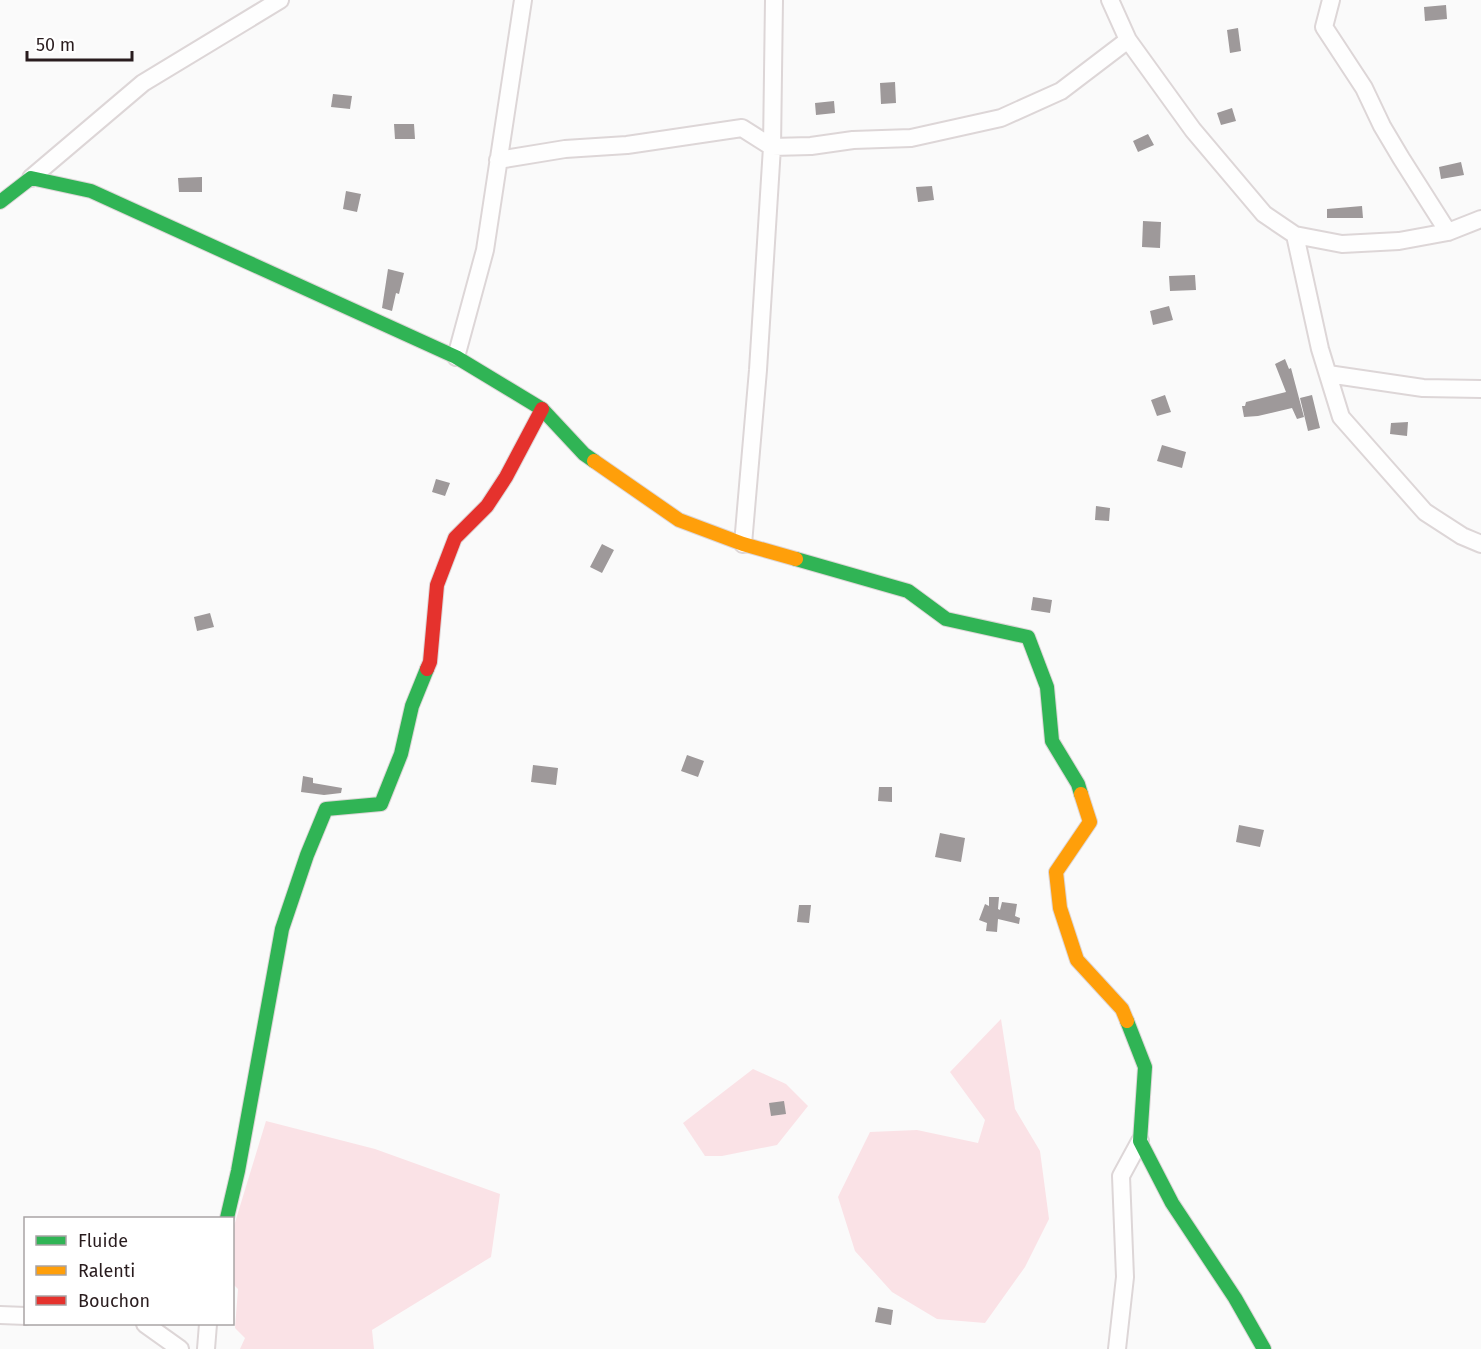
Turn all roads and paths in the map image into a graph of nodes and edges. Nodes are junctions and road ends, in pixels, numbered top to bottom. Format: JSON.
{"nodes":[{"id":1,"x":280,"y":0,"type":"edge"},
{"id":2,"x":523,"y":0,"type":"edge"},
{"id":3,"x":774,"y":0,"type":"edge"},
{"id":4,"x":1110,"y":0,"type":"edge"},
{"id":5,"x":1331,"y":0,"type":"edge"},
{"id":6,"x":1128,"y":40,"type":"junction"},
{"id":7,"x":772,"y":147,"type":"junction"},
{"id":8,"x":498,"y":160,"type":"junction"},
{"id":9,"x":31,"y":178,"type":"junction"},
{"id":10,"x":0,"y":202,"type":"edge"},
{"id":11,"x":1481,"y":219,"type":"edge"},
{"id":12,"x":1448,"y":232,"type":"junction"},
{"id":13,"x":1295,"y":235,"type":"junction"},
{"id":14,"x":456,"y":357,"type":"junction"},
{"id":15,"x":1328,"y":374,"type":"junction"},
{"id":16,"x":1481,"y":389,"type":"edge"},
{"id":17,"x":542,"y":409,"type":"junction"},
{"id":18,"x":743,"y":544,"type":"junction"},
{"id":19,"x":1481,"y":544,"type":"edge"},
{"id":20,"x":1140,"y":1141,"type":"junction"},
{"id":21,"x":227,"y":1217,"type":"edge"},
{"id":22,"x":0,"y":1315,"type":"edge"},
{"id":23,"x":24,"y":1316,"type":"edge"},
{"id":24,"x":148,"y":1325,"type":"edge"},
{"id":25,"x":208,"y":1325,"type":"edge"},
{"id":26,"x":180,"y":1349,"type":"edge"},
{"id":27,"x":206,"y":1349,"type":"edge"},
{"id":28,"x":1117,"y":1349,"type":"edge"},
{"id":29,"x":1264,"y":1349,"type":"edge"}],
"edges":[{"from":1,"to":9,"type":"street"},
{"from":2,"to":8,"type":"street"},
{"from":3,"to":7,"type":"street"},
{"from":4,"to":6,"type":"street"},
{"from":5,"to":12,"type":"street"},
{"from":6,"to":7,"type":"street"},
{"from":6,"to":13,"type":"street"},
{"from":7,"to":8,"type":"street"},
{"from":7,"to":18,"type":"street"},
{"from":8,"to":14,"type":"street"},
{"from":9,"to":10,"type":"street"},
{"from":9,"to":14,"type":"street"},
{"from":11,"to":12,"type":"street"},
{"from":12,"to":13,"type":"street"},
{"from":13,"to":15,"type":"street"},
{"from":14,"to":17,"type":"street"},
{"from":15,"to":16,"type":"street"},
{"from":15,"to":19,"type":"street"},
{"from":17,"to":18,"type":"street"},
{"from":17,"to":21,"type":"street"},
{"from":18,"to":20,"type":"street"},
{"from":20,"to":28,"type":"street"},
{"from":20,"to":29,"type":"street"},
{"from":22,"to":23,"type":"street"},
{"from":24,"to":26,"type":"street"},
{"from":25,"to":27,"type":"street"}]}
